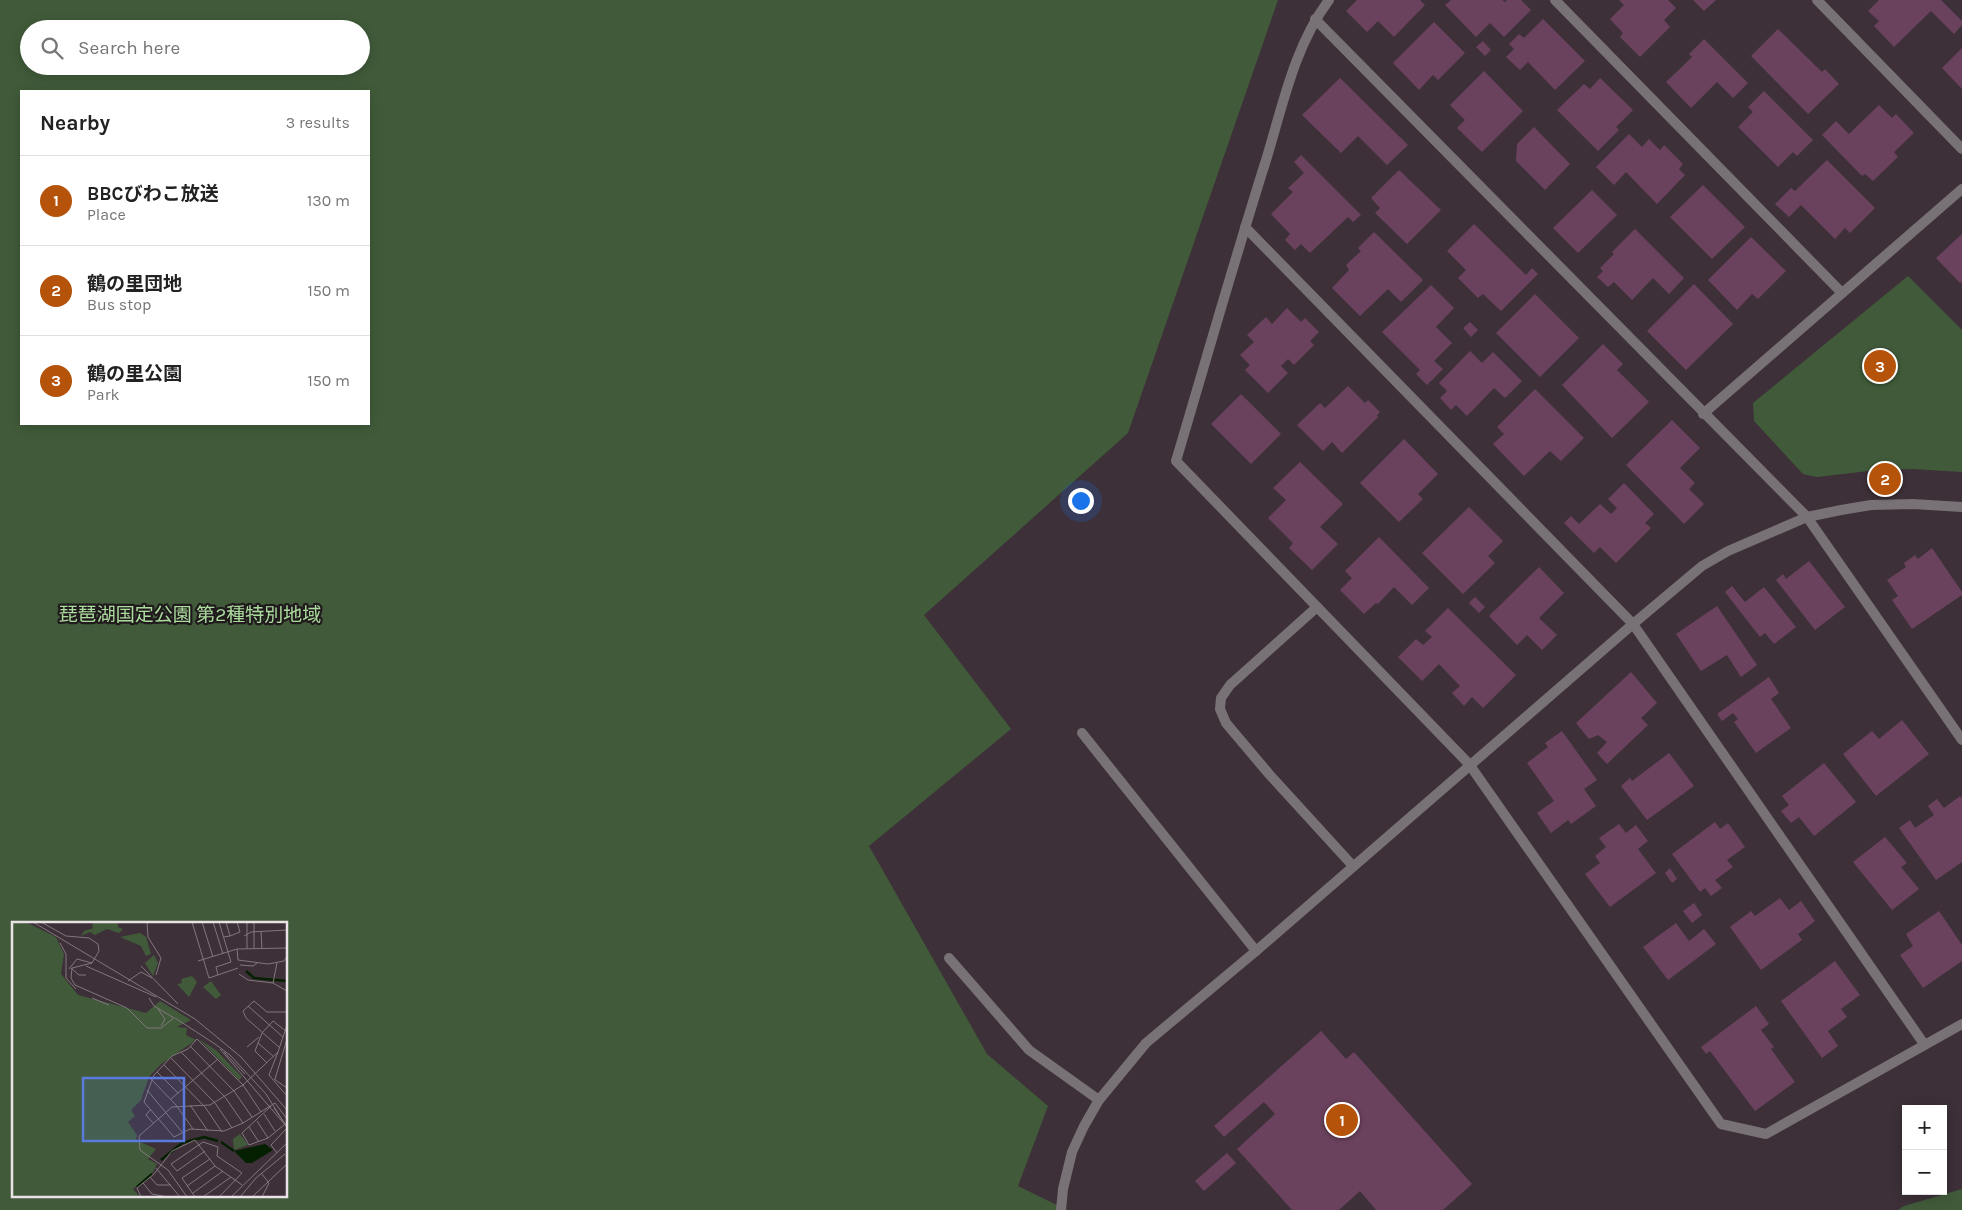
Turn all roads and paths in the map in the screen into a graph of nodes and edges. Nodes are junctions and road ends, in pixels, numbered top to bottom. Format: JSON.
{"nodes":[{"id":1,"x":1329,"y":0,"type":"edge"},
{"id":2,"x":1555,"y":0,"type":"edge"},
{"id":3,"x":1817,"y":0,"type":"edge"},
{"id":4,"x":1315,"y":19,"type":"junction"},
{"id":5,"x":1962,"y":149,"type":"edge"},
{"id":6,"x":1962,"y":189,"type":"edge"},
{"id":7,"x":1245,"y":227,"type":"junction"},
{"id":8,"x":1842,"y":293,"type":"junction"},
{"id":9,"x":1703,"y":414,"type":"junction"},
{"id":10,"x":1962,"y":507,"type":"edge"},
{"id":11,"x":1807,"y":517,"type":"junction"},
{"id":12,"x":1316,"y":607,"type":"junction"},
{"id":13,"x":1633,"y":624,"type":"junction"},
{"id":14,"x":1082,"y":733,"type":"dead end"},
{"id":15,"x":1962,"y":740,"type":"edge"},
{"id":16,"x":1469,"y":764,"type":"junction"},
{"id":17,"x":1353,"y":866,"type":"junction"},
{"id":18,"x":1256,"y":951,"type":"junction"},
{"id":19,"x":948,"y":958,"type":"dead end"},
{"id":20,"x":1962,"y":1024,"type":"edge"},
{"id":21,"x":1924,"y":1044,"type":"junction"},
{"id":22,"x":1099,"y":1100,"type":"junction"},
{"id":23,"x":1061,"y":1210,"type":"edge"}],
"edges":[{"from":1,"to":4,"type":"street"},
{"from":2,"to":8,"type":"street"},
{"from":3,"to":5,"type":"street"},
{"from":4,"to":7,"type":"street"},
{"from":4,"to":9,"type":"street"},
{"from":6,"to":8,"type":"street"},
{"from":7,"to":12,"type":"street"},
{"from":7,"to":13,"type":"street"},
{"from":8,"to":9,"type":"street"},
{"from":9,"to":11,"type":"street"},
{"from":10,"to":11,"type":"street"},
{"from":11,"to":13,"type":"street"},
{"from":11,"to":15,"type":"street"},
{"from":12,"to":16,"type":"street"},
{"from":12,"to":17,"type":"street"},
{"from":13,"to":16,"type":"street"},
{"from":13,"to":21,"type":"street"},
{"from":14,"to":18,"type":"street"},
{"from":16,"to":17,"type":"street"},
{"from":16,"to":21,"type":"street"},
{"from":17,"to":18,"type":"street"},
{"from":18,"to":22,"type":"street"},
{"from":19,"to":22,"type":"street"},
{"from":20,"to":21,"type":"street"},
{"from":22,"to":23,"type":"street"}]}
